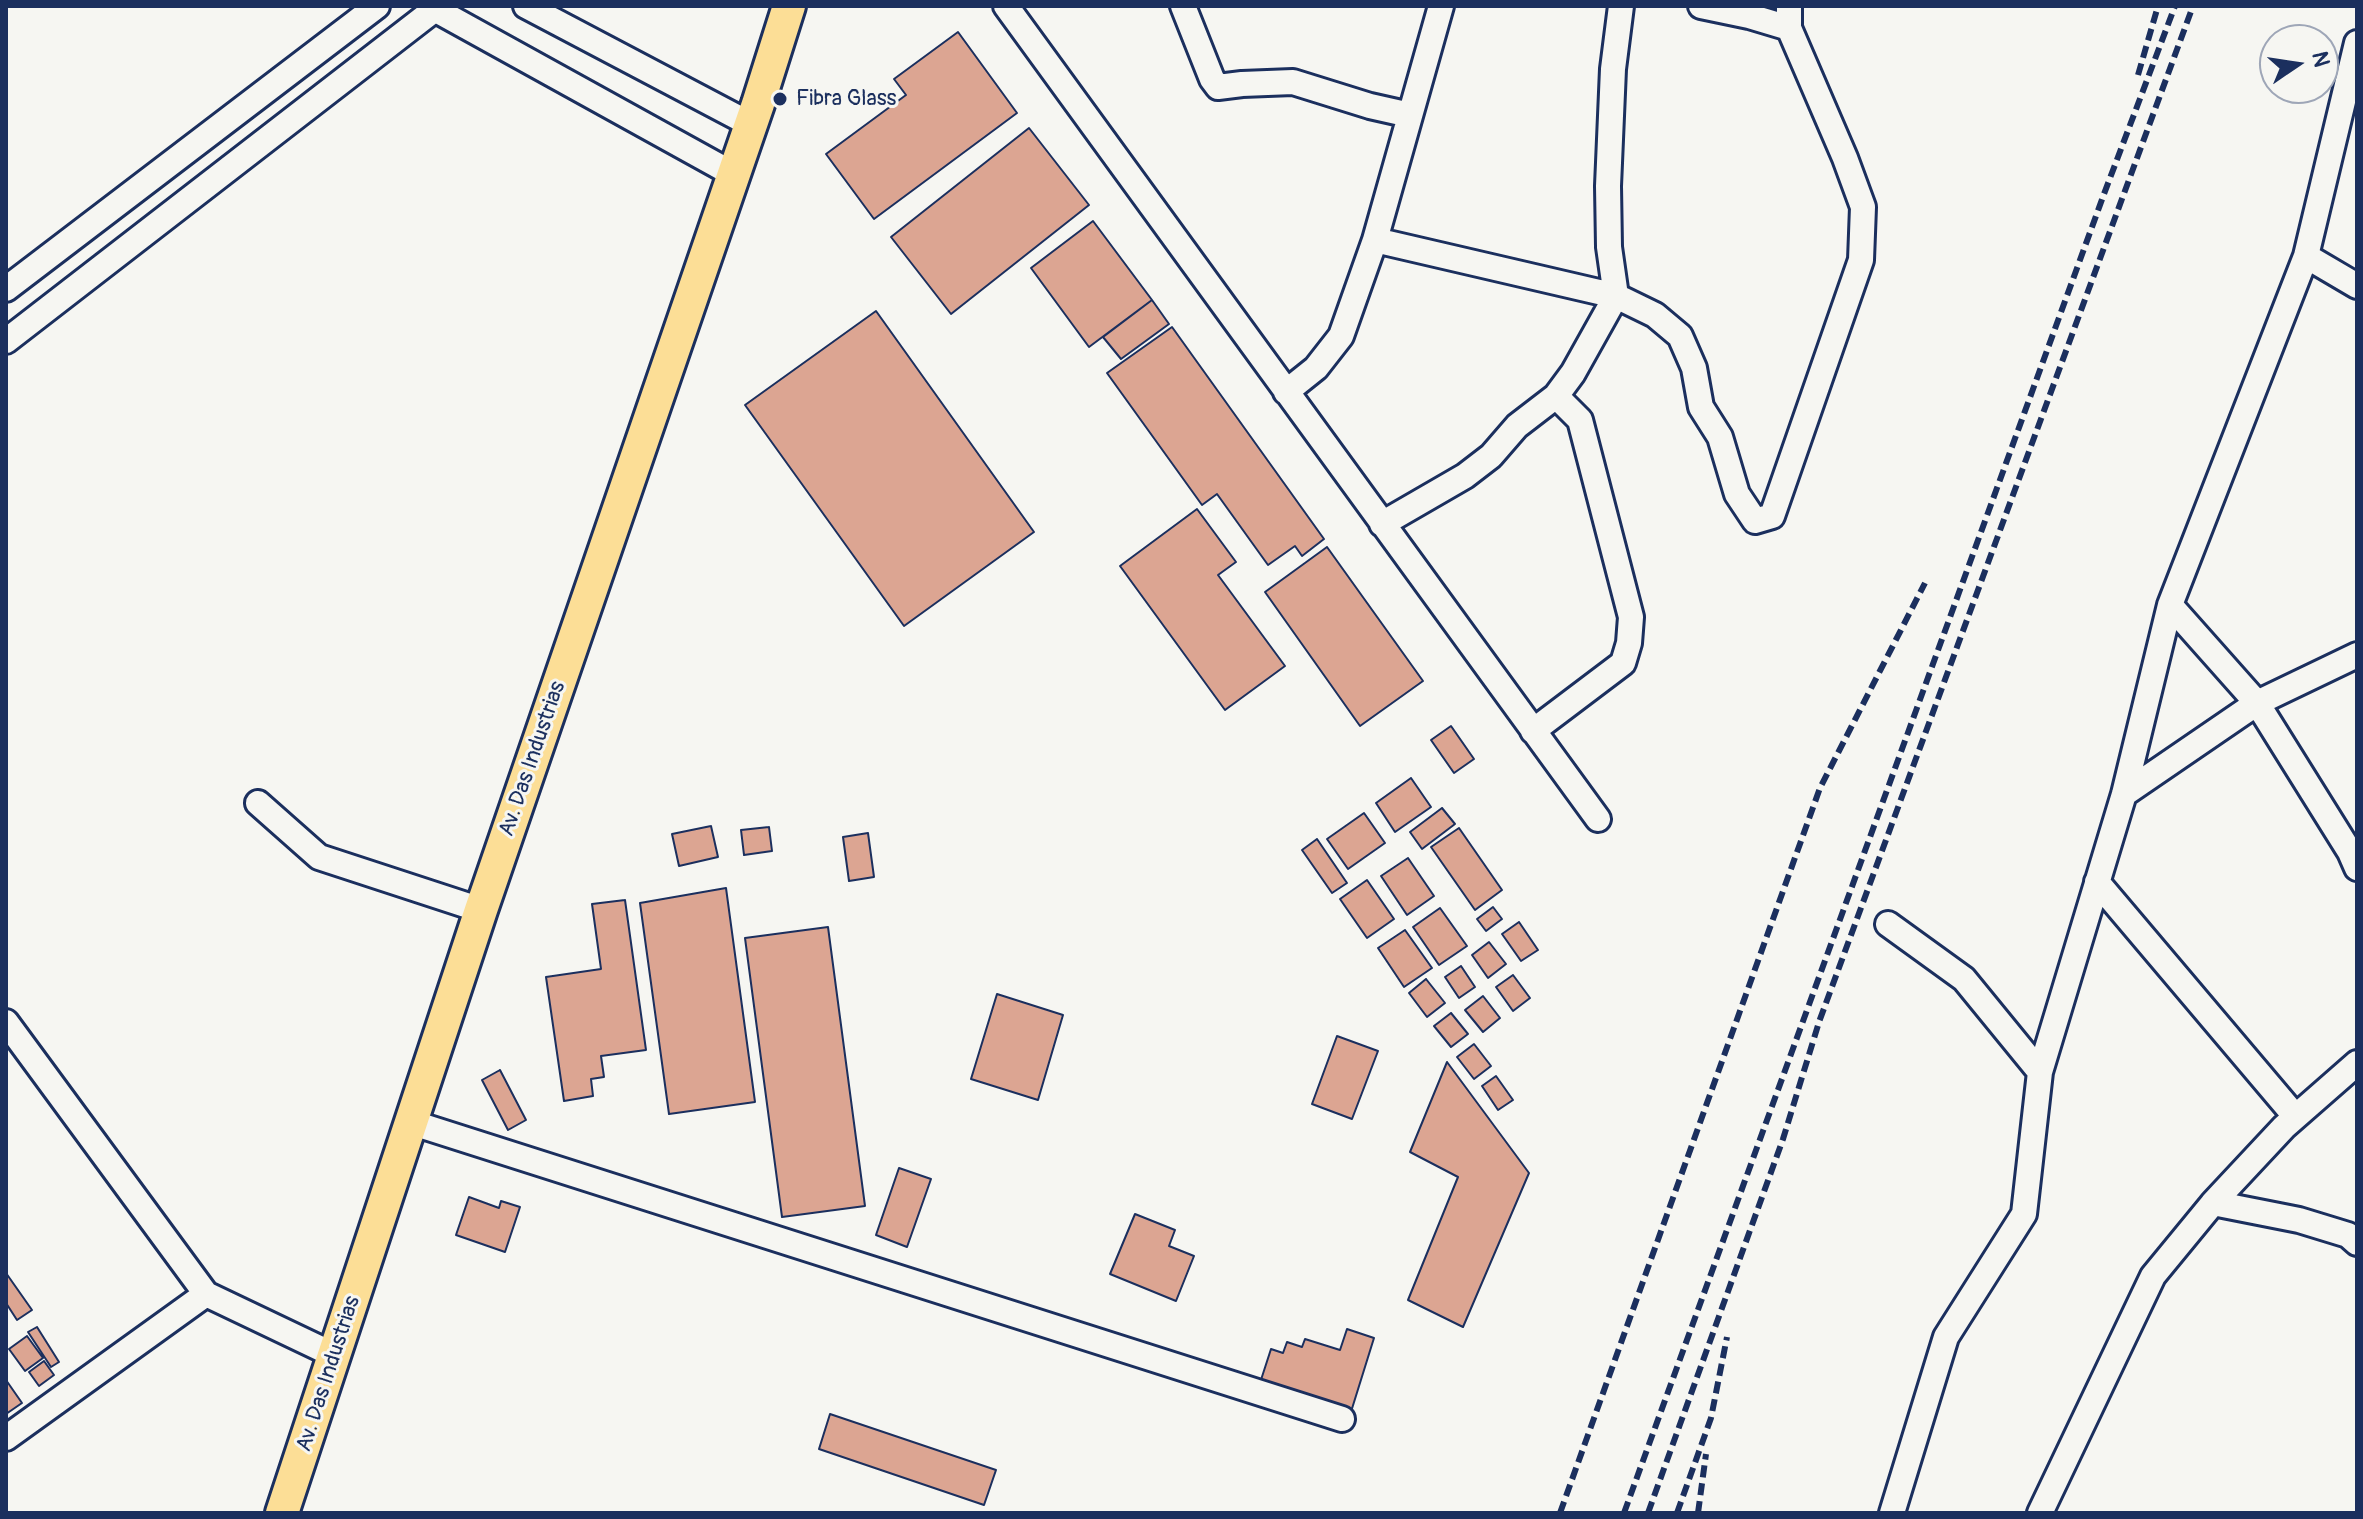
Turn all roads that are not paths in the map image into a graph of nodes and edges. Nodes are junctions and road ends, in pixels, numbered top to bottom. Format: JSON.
{"nodes":[{"id":1,"x":377,"y":6,"type":"edge"},
{"id":2,"x":526,"y":6,"type":"edge"},
{"id":3,"x":789,"y":6,"type":"edge"},
{"id":4,"x":1006,"y":6,"type":"edge"},
{"id":5,"x":1183,"y":6,"type":"edge"},
{"id":6,"x":1441,"y":6,"type":"edge"},
{"id":7,"x":1621,"y":6,"type":"edge"},
{"id":8,"x":1701,"y":6,"type":"edge"},
{"id":9,"x":435,"y":7,"type":"edge"},
{"id":10,"x":1789,"y":17,"type":"edge"},
{"id":11,"x":2357,"y":43,"type":"edge"},
{"id":12,"x":1410,"y":115,"type":"junction"},
{"id":13,"x":750,"y":124,"type":"junction"},
{"id":14,"x":733,"y":174,"type":"junction"},
{"id":15,"x":1375,"y":240,"type":"junction"},
{"id":16,"x":2306,"y":256,"type":"junction"},
{"id":17,"x":2357,"y":286,"type":"edge"},
{"id":18,"x":6,"y":289,"type":"edge"},
{"id":19,"x":1616,"y":296,"type":"junction"},
{"id":20,"x":6,"y":341,"type":"edge"},
{"id":21,"x":1286,"y":392,"type":"junction"},
{"id":22,"x":1556,"y":396,"type":"junction"},
{"id":23,"x":1382,"y":524,"type":"junction"},
{"id":24,"x":2170,"y":605,"type":"junction"},
{"id":25,"x":2357,"y":655,"type":"edge"},
{"id":26,"x":2257,"y":703,"type":"junction"},
{"id":27,"x":1533,"y":731,"type":"junction"},
{"id":28,"x":2124,"y":794,"type":"junction"},
{"id":29,"x":258,"y":803,"type":"dead end"},
{"id":30,"x":1598,"y":819,"type":"dead end"},
{"id":31,"x":2357,"y":868,"type":"edge"},
{"id":32,"x":2097,"y":882,"type":"junction"},
{"id":33,"x":481,"y":910,"type":"junction"},
{"id":34,"x":1888,"y":924,"type":"dead end"},
{"id":35,"x":6,"y":1022,"type":"edge"},
{"id":36,"x":2357,"y":1063,"type":"edge"},
{"id":37,"x":2040,"y":1072,"type":"junction"},
{"id":38,"x":2295,"y":1116,"type":"junction"},
{"id":39,"x":410,"y":1122,"type":"junction"},
{"id":40,"x":2213,"y":1203,"type":"junction"},
{"id":41,"x":2357,"y":1243,"type":"edge"},
{"id":42,"x":206,"y":1294,"type":"junction"},
{"id":43,"x":336,"y":1356,"type":"junction"},
{"id":44,"x":1342,"y":1419,"type":"dead end"},
{"id":45,"x":6,"y":1438,"type":"edge"},
{"id":46,"x":282,"y":1513,"type":"edge"},
{"id":47,"x":1892,"y":1513,"type":"edge"},
{"id":48,"x":2040,"y":1513,"type":"edge"}],
"edges":[{"from":1,"to":18,"type":"street"},
{"from":2,"to":13,"type":"street"},
{"from":3,"to":13,"type":"main road","name":"Av. Das Industrias"},
{"from":4,"to":21,"type":"street"},
{"from":5,"to":12,"type":"street"},
{"from":6,"to":12,"type":"street"},
{"from":7,"to":19,"type":"street"},
{"from":8,"to":10,"type":"street"},
{"from":9,"to":14,"type":"street"},
{"from":9,"to":20,"type":"street"},
{"from":10,"to":19,"type":"street"},
{"from":11,"to":16,"type":"street"},
{"from":12,"to":15,"type":"street"},
{"from":13,"to":14,"type":"main road","name":"Av. Das Industrias"},
{"from":14,"to":33,"type":"main road","name":"Av. Das Industrias"},
{"from":15,"to":19,"type":"street"},
{"from":15,"to":21,"type":"street"},
{"from":16,"to":17,"type":"street"},
{"from":16,"to":24,"type":"street"},
{"from":19,"to":22,"type":"street"},
{"from":21,"to":23,"type":"street"},
{"from":22,"to":23,"type":"street"},
{"from":22,"to":27,"type":"street"},
{"from":23,"to":27,"type":"street"},
{"from":24,"to":26,"type":"street"},
{"from":24,"to":28,"type":"street"},
{"from":25,"to":26,"type":"street"},
{"from":26,"to":28,"type":"street"},
{"from":26,"to":31,"type":"street"},
{"from":27,"to":30,"type":"street"},
{"from":28,"to":32,"type":"street"},
{"from":29,"to":33,"type":"street"},
{"from":32,"to":37,"type":"street"},
{"from":32,"to":38,"type":"street"},
{"from":33,"to":39,"type":"main road","name":"Av. Das Industrias"},
{"from":34,"to":37,"type":"street"},
{"from":35,"to":42,"type":"street"},
{"from":36,"to":38,"type":"street"},
{"from":37,"to":47,"type":"street"},
{"from":38,"to":40,"type":"street"},
{"from":39,"to":43,"type":"main road","name":"Av. Das Industrias"},
{"from":39,"to":44,"type":"street"},
{"from":40,"to":41,"type":"street"},
{"from":40,"to":48,"type":"street"},
{"from":42,"to":43,"type":"street"},
{"from":42,"to":45,"type":"street"},
{"from":43,"to":46,"type":"main road","name":"Av. Das Industrias"}]}
